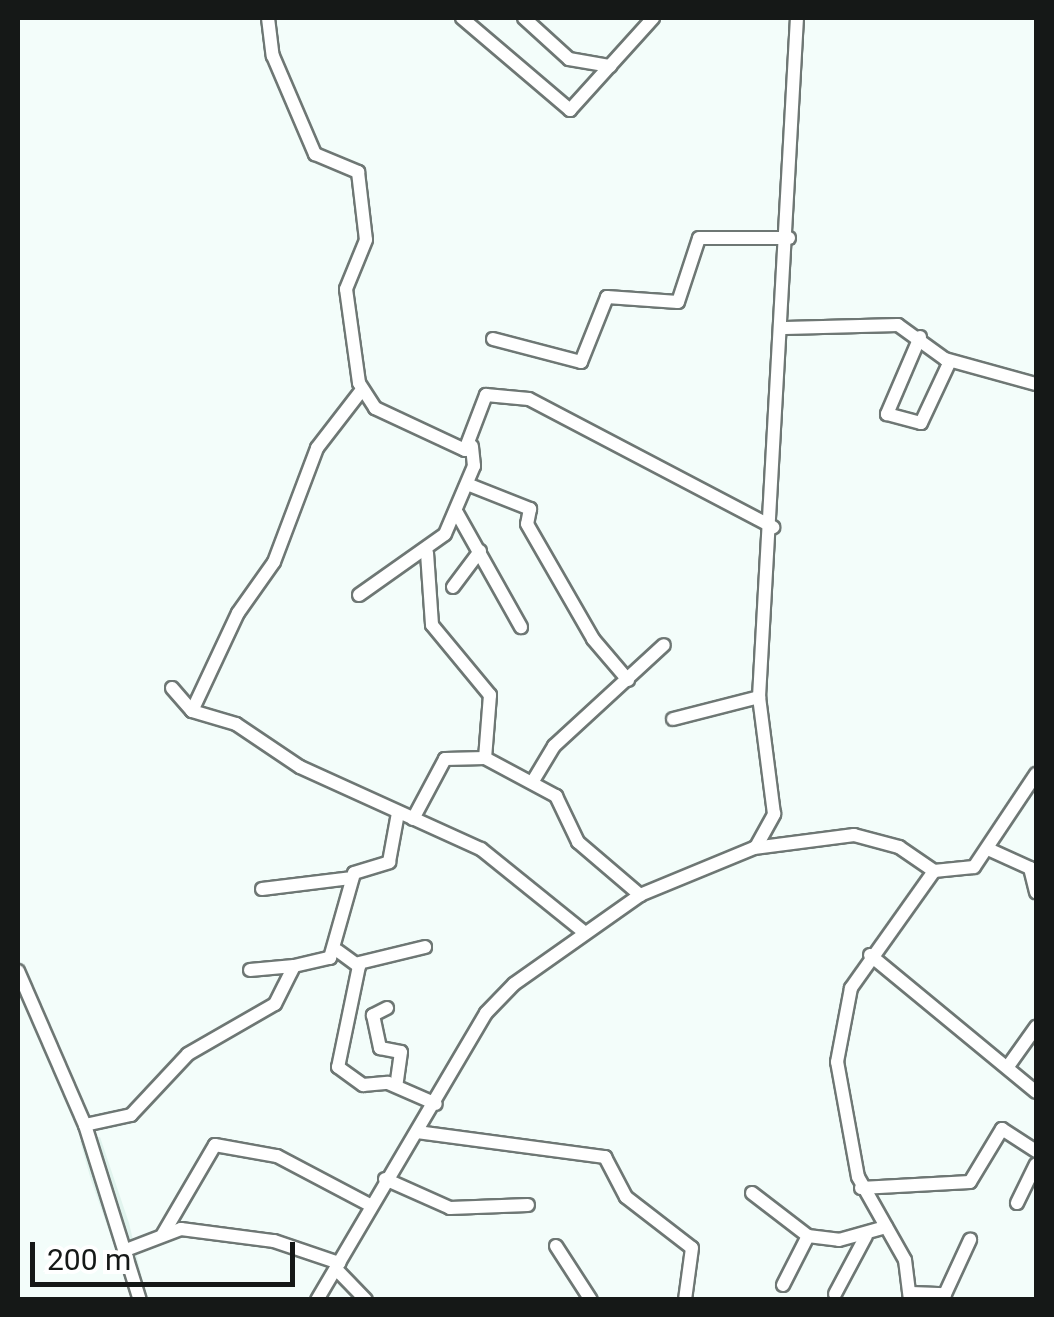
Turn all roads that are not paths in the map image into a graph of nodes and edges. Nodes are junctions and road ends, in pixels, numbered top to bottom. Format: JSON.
{"nodes":[{"id":1,"x":268,"y":18,"type":"edge"},
{"id":2,"x":462,"y":18,"type":"edge"},
{"id":3,"x":524,"y":18,"type":"edge"},
{"id":4,"x":653,"y":18,"type":"edge"},
{"id":5,"x":796,"y":18,"type":"edge"},
{"id":6,"x":610,"y":66,"type":"junction"},
{"id":7,"x":789,"y":238,"type":"junction"},
{"id":8,"x":785,"y":328,"type":"junction"},
{"id":9,"x":920,"y":337,"type":"junction"},
{"id":10,"x":493,"y":339,"type":"dead end"},
{"id":11,"x":950,"y":360,"type":"junction"},
{"id":12,"x":1036,"y":384,"type":"edge"},
{"id":13,"x":361,"y":390,"type":"junction"},
{"id":14,"x":472,"y":446,"type":"junction"},
{"id":15,"x":468,"y":484,"type":"junction"},
{"id":16,"x":457,"y":512,"type":"junction"},
{"id":17,"x":773,"y":527,"type":"junction"},
{"id":18,"x":480,"y":551,"type":"junction"},
{"id":19,"x":427,"y":553,"type":"junction"},
{"id":20,"x":454,"y":587,"type":"dead end"},
{"id":21,"x":359,"y":595,"type":"dead end"},
{"id":22,"x":521,"y":627,"type":"dead end"},
{"id":23,"x":664,"y":645,"type":"dead end"},
{"id":24,"x":628,"y":680,"type":"junction"},
{"id":25,"x":172,"y":688,"type":"dead end"},
{"id":26,"x":758,"y":697,"type":"junction"},
{"id":27,"x":192,"y":711,"type":"junction"},
{"id":28,"x":673,"y":719,"type":"dead end"},
{"id":29,"x":485,"y":758,"type":"junction"},
{"id":30,"x":1036,"y":774,"type":"edge"},
{"id":31,"x":533,"y":781,"type":"junction"},
{"id":32,"x":398,"y":814,"type":"junction"},
{"id":33,"x":413,"y":820,"type":"junction"},
{"id":34,"x":754,"y":848,"type":"junction"},
{"id":35,"x":988,"y":849,"type":"junction"},
{"id":36,"x":934,"y":871,"type":"junction"},
{"id":37,"x":352,"y":878,"type":"junction"},
{"id":38,"x":262,"y":888,"type":"dead end"},
{"id":39,"x":1036,"y":892,"type":"edge"},
{"id":40,"x":640,"y":895,"type":"junction"},
{"id":41,"x":584,"y":932,"type":"junction"},
{"id":42,"x":425,"y":947,"type":"dead end"},
{"id":43,"x":338,"y":951,"type":"junction"},
{"id":44,"x":870,"y":954,"type":"junction"},
{"id":45,"x":359,"y":962,"type":"junction"},
{"id":46,"x":294,"y":966,"type":"junction"},
{"id":47,"x":18,"y":970,"type":"edge"},
{"id":48,"x":250,"y":970,"type":"dead end"},
{"id":49,"x":387,"y":1008,"type":"dead end"},
{"id":50,"x":1036,"y":1027,"type":"edge"},
{"id":51,"x":1009,"y":1065,"type":"junction"},
{"id":52,"x":396,"y":1086,"type":"junction"},
{"id":53,"x":1036,"y":1092,"type":"edge"},
{"id":54,"x":436,"y":1104,"type":"junction"},
{"id":55,"x":84,"y":1125,"type":"junction"},
{"id":56,"x":417,"y":1132,"type":"junction"},
{"id":57,"x":1036,"y":1151,"type":"edge"},
{"id":58,"x":1036,"y":1164,"type":"edge"},
{"id":59,"x":384,"y":1180,"type":"junction"},
{"id":60,"x":861,"y":1188,"type":"junction"},
{"id":61,"x":752,"y":1193,"type":"dead end"},
{"id":62,"x":528,"y":1204,"type":"dead end"},
{"id":63,"x":1017,"y":1204,"type":"dead end"},
{"id":64,"x":370,"y":1205,"type":"junction"},
{"id":65,"x":886,"y":1227,"type":"junction"},
{"id":66,"x":163,"y":1234,"type":"junction"},
{"id":67,"x":808,"y":1236,"type":"junction"},
{"id":68,"x":866,"y":1236,"type":"junction"},
{"id":69,"x":970,"y":1240,"type":"dead end"},
{"id":70,"x":556,"y":1246,"type":"dead end"},
{"id":71,"x":126,"y":1250,"type":"junction"},
{"id":72,"x":337,"y":1266,"type":"junction"},
{"id":73,"x":783,"y":1285,"type":"dead end"},
{"id":74,"x":835,"y":1294,"type":"dead end"},
{"id":75,"x":910,"y":1296,"type":"edge"},
{"id":76,"x":140,"y":1300,"type":"edge"},
{"id":77,"x":317,"y":1300,"type":"edge"},
{"id":78,"x":366,"y":1300,"type":"edge"},
{"id":79,"x":591,"y":1300,"type":"edge"},
{"id":80,"x":686,"y":1300,"type":"edge"}],
"edges":[{"from":1,"to":13,"type":"street"},
{"from":2,"to":6,"type":"street"},
{"from":3,"to":6,"type":"street"},
{"from":4,"to":6,"type":"street"},
{"from":5,"to":7,"type":"street"},
{"from":7,"to":8,"type":"street"},
{"from":7,"to":10,"type":"street"},
{"from":8,"to":9,"type":"street"},
{"from":8,"to":17,"type":"street"},
{"from":9,"to":11,"type":"street"},
{"from":9,"to":11,"type":"street"},
{"from":11,"to":12,"type":"street"},
{"from":13,"to":14,"type":"street"},
{"from":13,"to":27,"type":"street"},
{"from":14,"to":15,"type":"street"},
{"from":14,"to":17,"type":"street"},
{"from":15,"to":16,"type":"street"},
{"from":15,"to":24,"type":"street"},
{"from":16,"to":18,"type":"street"},
{"from":16,"to":19,"type":"street"},
{"from":17,"to":26,"type":"street"},
{"from":18,"to":20,"type":"street"},
{"from":18,"to":22,"type":"street"},
{"from":19,"to":21,"type":"street"},
{"from":19,"to":29,"type":"street"},
{"from":23,"to":24,"type":"street"},
{"from":24,"to":31,"type":"street"},
{"from":25,"to":27,"type":"street"},
{"from":26,"to":28,"type":"street"},
{"from":26,"to":34,"type":"street"},
{"from":27,"to":32,"type":"street"},
{"from":29,"to":31,"type":"street"},
{"from":29,"to":33,"type":"street"},
{"from":30,"to":35,"type":"street"},
{"from":31,"to":40,"type":"street"},
{"from":32,"to":33,"type":"street"},
{"from":32,"to":37,"type":"street"},
{"from":33,"to":41,"type":"street"},
{"from":34,"to":36,"type":"street"},
{"from":34,"to":40,"type":"street"},
{"from":35,"to":36,"type":"street"},
{"from":35,"to":39,"type":"street"},
{"from":36,"to":44,"type":"street"},
{"from":37,"to":38,"type":"street"},
{"from":37,"to":43,"type":"street"},
{"from":40,"to":41,"type":"street"},
{"from":41,"to":54,"type":"street"},
{"from":42,"to":45,"type":"street"},
{"from":43,"to":45,"type":"street"},
{"from":43,"to":46,"type":"street"},
{"from":44,"to":51,"type":"street"},
{"from":44,"to":60,"type":"street"},
{"from":45,"to":52,"type":"street"},
{"from":46,"to":48,"type":"street"},
{"from":46,"to":55,"type":"street"},
{"from":47,"to":55,"type":"street"},
{"from":49,"to":52,"type":"street"},
{"from":50,"to":51,"type":"street"},
{"from":51,"to":53,"type":"street"},
{"from":52,"to":54,"type":"street"},
{"from":54,"to":56,"type":"street"},
{"from":55,"to":71,"type":"street"},
{"from":56,"to":59,"type":"street"},
{"from":56,"to":80,"type":"street"},
{"from":57,"to":60,"type":"street"},
{"from":58,"to":63,"type":"street"},
{"from":59,"to":62,"type":"street"},
{"from":59,"to":64,"type":"street"},
{"from":60,"to":65,"type":"street"},
{"from":61,"to":67,"type":"street"},
{"from":64,"to":66,"type":"street"},
{"from":64,"to":72,"type":"street"},
{"from":65,"to":68,"type":"street"},
{"from":65,"to":75,"type":"street"},
{"from":66,"to":71,"type":"street"},
{"from":66,"to":72,"type":"street"},
{"from":67,"to":68,"type":"street"},
{"from":67,"to":73,"type":"street"},
{"from":68,"to":74,"type":"street"},
{"from":69,"to":75,"type":"street"},
{"from":70,"to":79,"type":"street"},
{"from":71,"to":76,"type":"street"},
{"from":72,"to":77,"type":"street"},
{"from":72,"to":78,"type":"street"}]}
